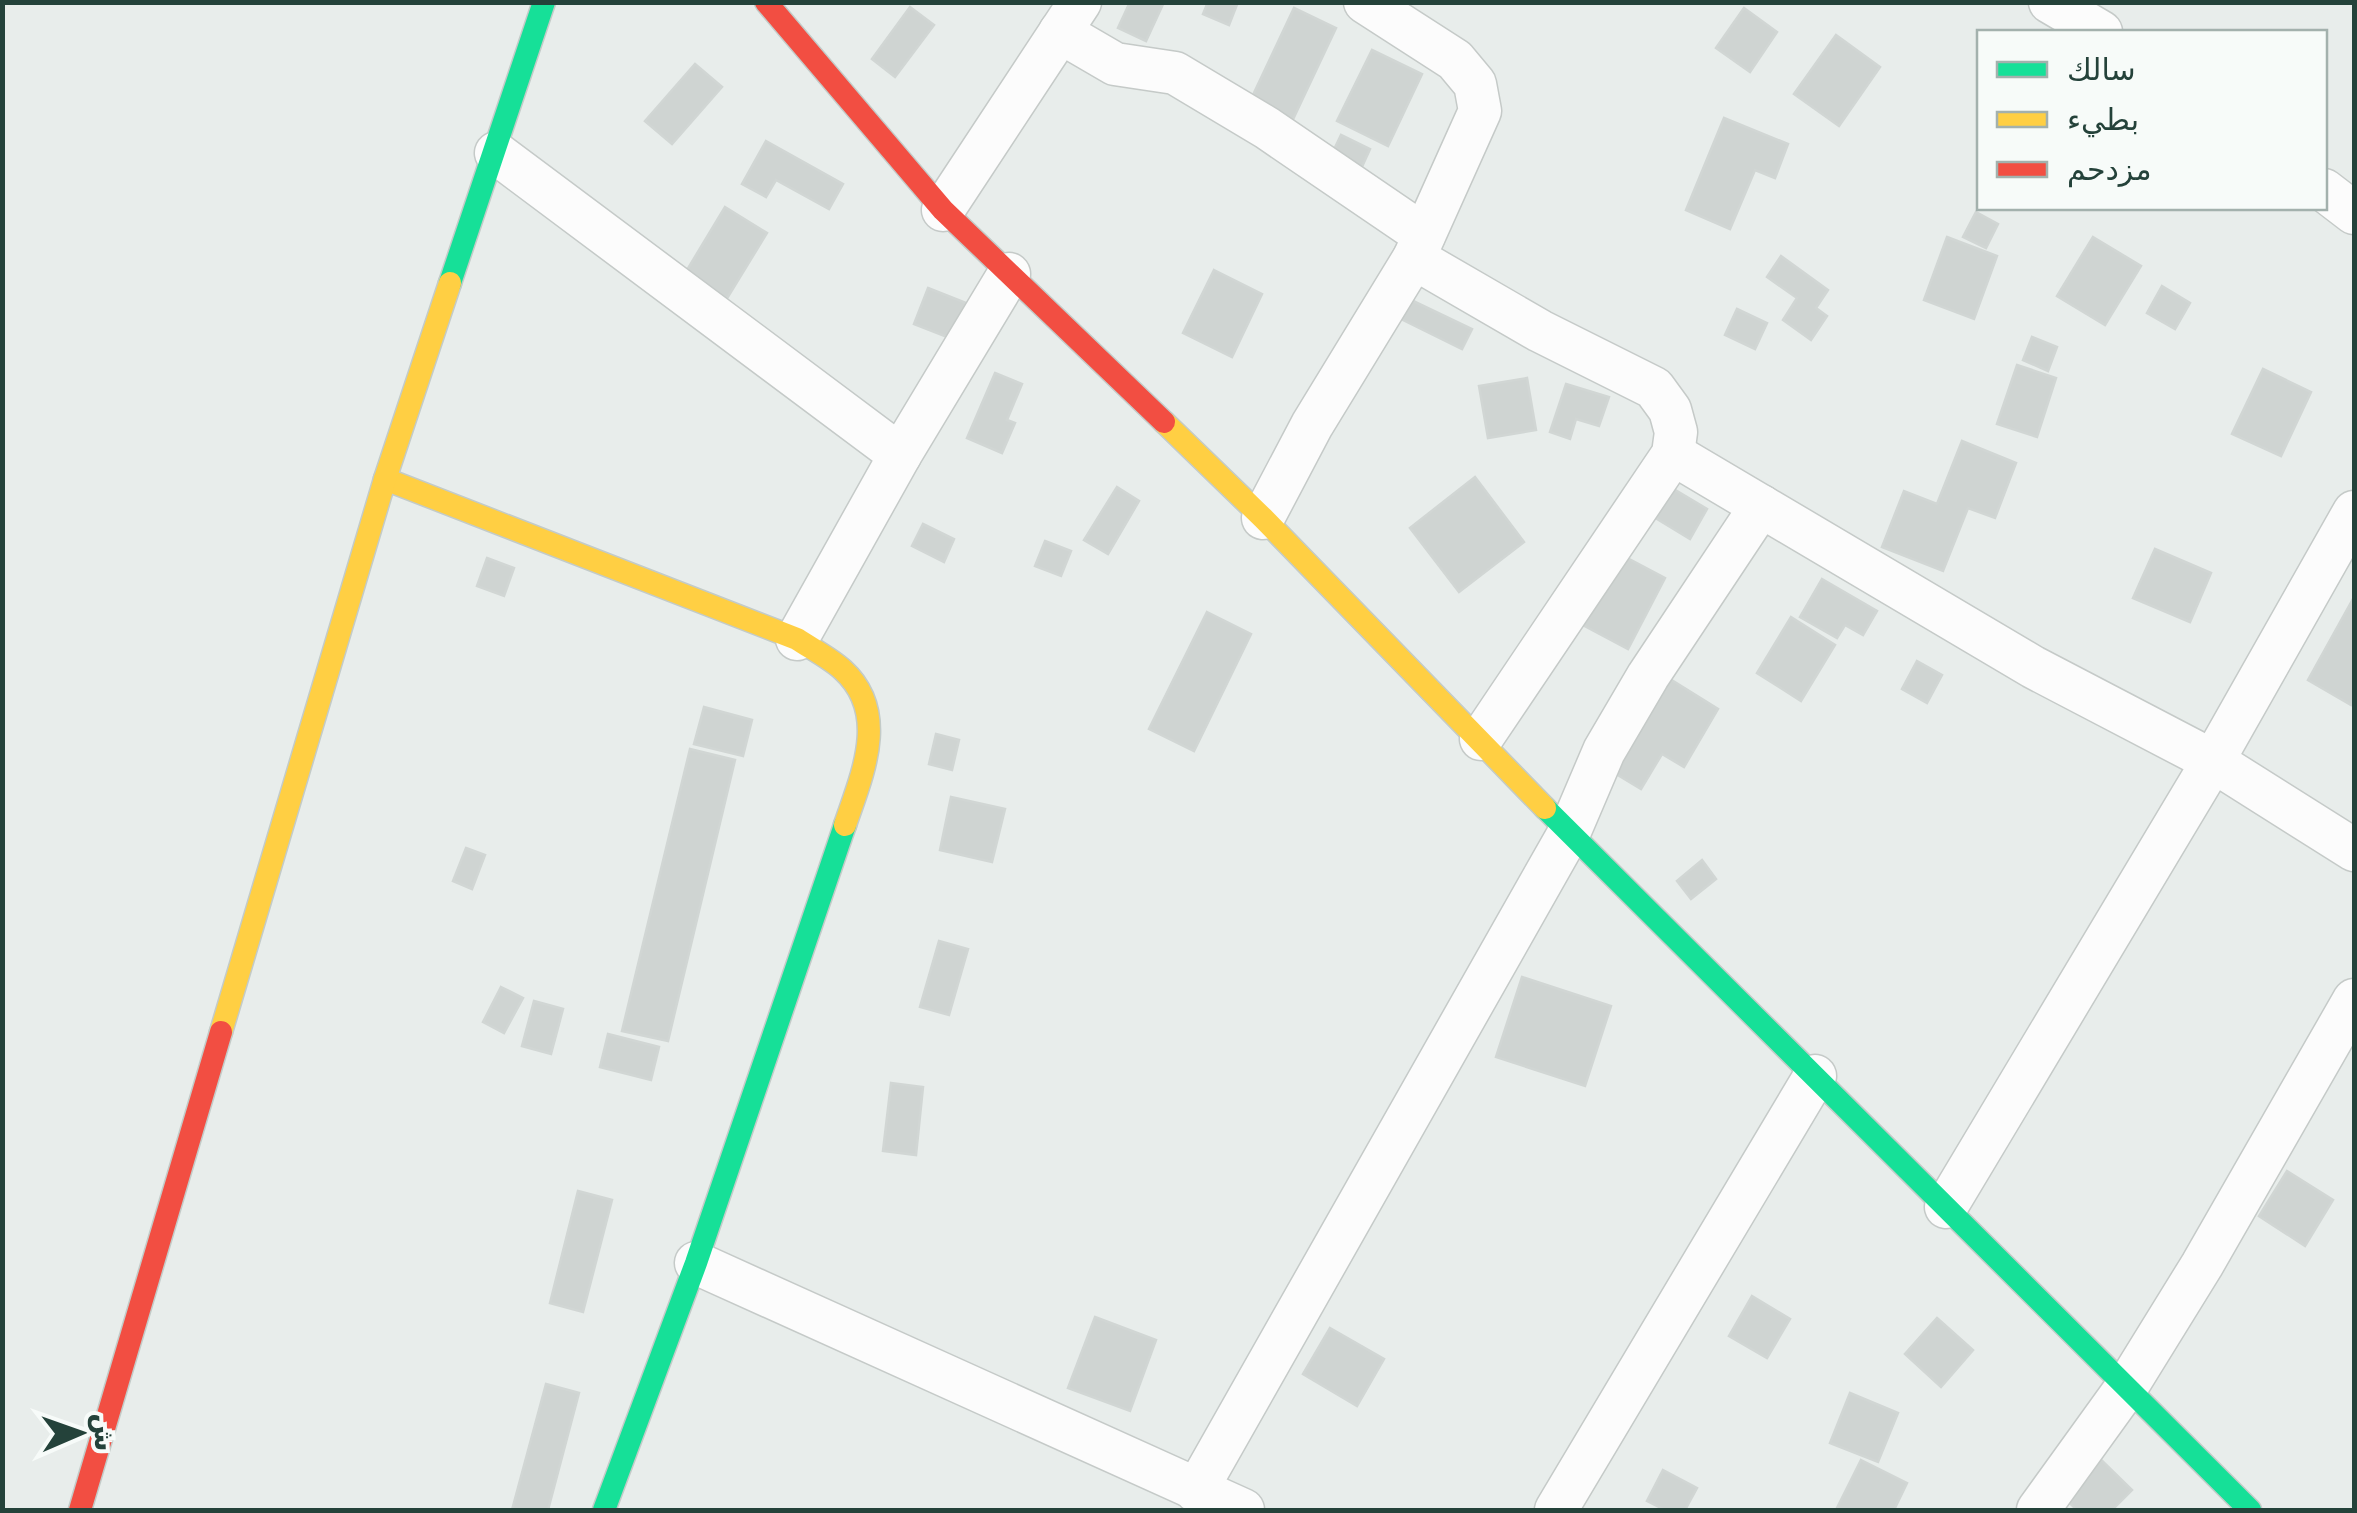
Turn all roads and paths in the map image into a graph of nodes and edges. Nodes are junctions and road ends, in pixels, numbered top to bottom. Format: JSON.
{"nodes":[{"id":1,"x":544,"y":2,"type":"edge"},
{"id":2,"x":766,"y":2,"type":"edge"},
{"id":3,"x":1365,"y":2,"type":"edge"},
{"id":4,"x":2050,"y":2,"type":"edge"},
{"id":5,"x":1070,"y":17,"type":"edge"},
{"id":6,"x":2097,"y":30,"type":"edge"},
{"id":7,"x":496,"y":153,"type":"junction"},
{"id":8,"x":2327,"y":192,"type":"edge"},
{"id":9,"x":943,"y":210,"type":"junction"},
{"id":10,"x":2354,"y":213,"type":"edge"},
{"id":11,"x":1419,"y":246,"type":"junction"},
{"id":12,"x":1009,"y":274,"type":"junction"},
{"id":13,"x":1673,"y":454,"type":"junction"},
{"id":14,"x":900,"y":455,"type":"junction"},
{"id":15,"x":385,"y":479,"type":"junction"},
{"id":16,"x":1761,"y":506,"type":"junction"},
{"id":17,"x":2354,"y":512,"type":"edge"},
{"id":18,"x":1263,"y":518,"type":"junction"},
{"id":19,"x":797,"y":639,"type":"junction"},
{"id":20,"x":1481,"y":739,"type":"junction"},
{"id":21,"x":2213,"y":761,"type":"junction"},
{"id":22,"x":1569,"y":834,"type":"junction"},
{"id":23,"x":2354,"y":850,"type":"edge"},
{"id":24,"x":2354,"y":1000,"type":"edge"},
{"id":25,"x":1815,"y":1076,"type":"junction"},
{"id":26,"x":1946,"y":1207,"type":"junction"},
{"id":27,"x":696,"y":1263,"type":"junction"},
{"id":28,"x":2126,"y":1388,"type":"junction"},
{"id":29,"x":1196,"y":1491,"type":"junction"},
{"id":30,"x":80,"y":1510,"type":"edge"},
{"id":31,"x":604,"y":1510,"type":"edge"},
{"id":32,"x":1244,"y":1510,"type":"edge"},
{"id":33,"x":1556,"y":1510,"type":"edge"},
{"id":34,"x":2038,"y":1510,"type":"edge"},
{"id":35,"x":2250,"y":1510,"type":"edge"}],
"edges":[{"from":1,"to":7,"type":"street"},
{"from":2,"to":9,"type":"street"},
{"from":3,"to":11,"type":"street"},
{"from":4,"to":6,"type":"street"},
{"from":5,"to":9,"type":"street"},
{"from":5,"to":11,"type":"street"},
{"from":7,"to":14,"type":"street"},
{"from":7,"to":15,"type":"street"},
{"from":8,"to":10,"type":"street"},
{"from":9,"to":12,"type":"street"},
{"from":11,"to":13,"type":"street"},
{"from":11,"to":18,"type":"street"},
{"from":12,"to":14,"type":"street"},
{"from":12,"to":18,"type":"street"},
{"from":13,"to":16,"type":"street"},
{"from":13,"to":20,"type":"street"},
{"from":14,"to":19,"type":"street"},
{"from":15,"to":19,"type":"street"},
{"from":15,"to":30,"type":"street"},
{"from":16,"to":21,"type":"street"},
{"from":16,"to":22,"type":"street"},
{"from":17,"to":21,"type":"street"},
{"from":18,"to":20,"type":"street"},
{"from":19,"to":27,"type":"street"},
{"from":20,"to":22,"type":"street"},
{"from":21,"to":23,"type":"street"},
{"from":21,"to":26,"type":"street"},
{"from":22,"to":25,"type":"street"},
{"from":22,"to":29,"type":"street"},
{"from":24,"to":28,"type":"street"},
{"from":25,"to":26,"type":"street"},
{"from":25,"to":33,"type":"street"},
{"from":26,"to":28,"type":"street"},
{"from":27,"to":29,"type":"street"},
{"from":27,"to":31,"type":"street"},
{"from":28,"to":34,"type":"street"},
{"from":28,"to":35,"type":"street"},
{"from":29,"to":32,"type":"street"}]}
